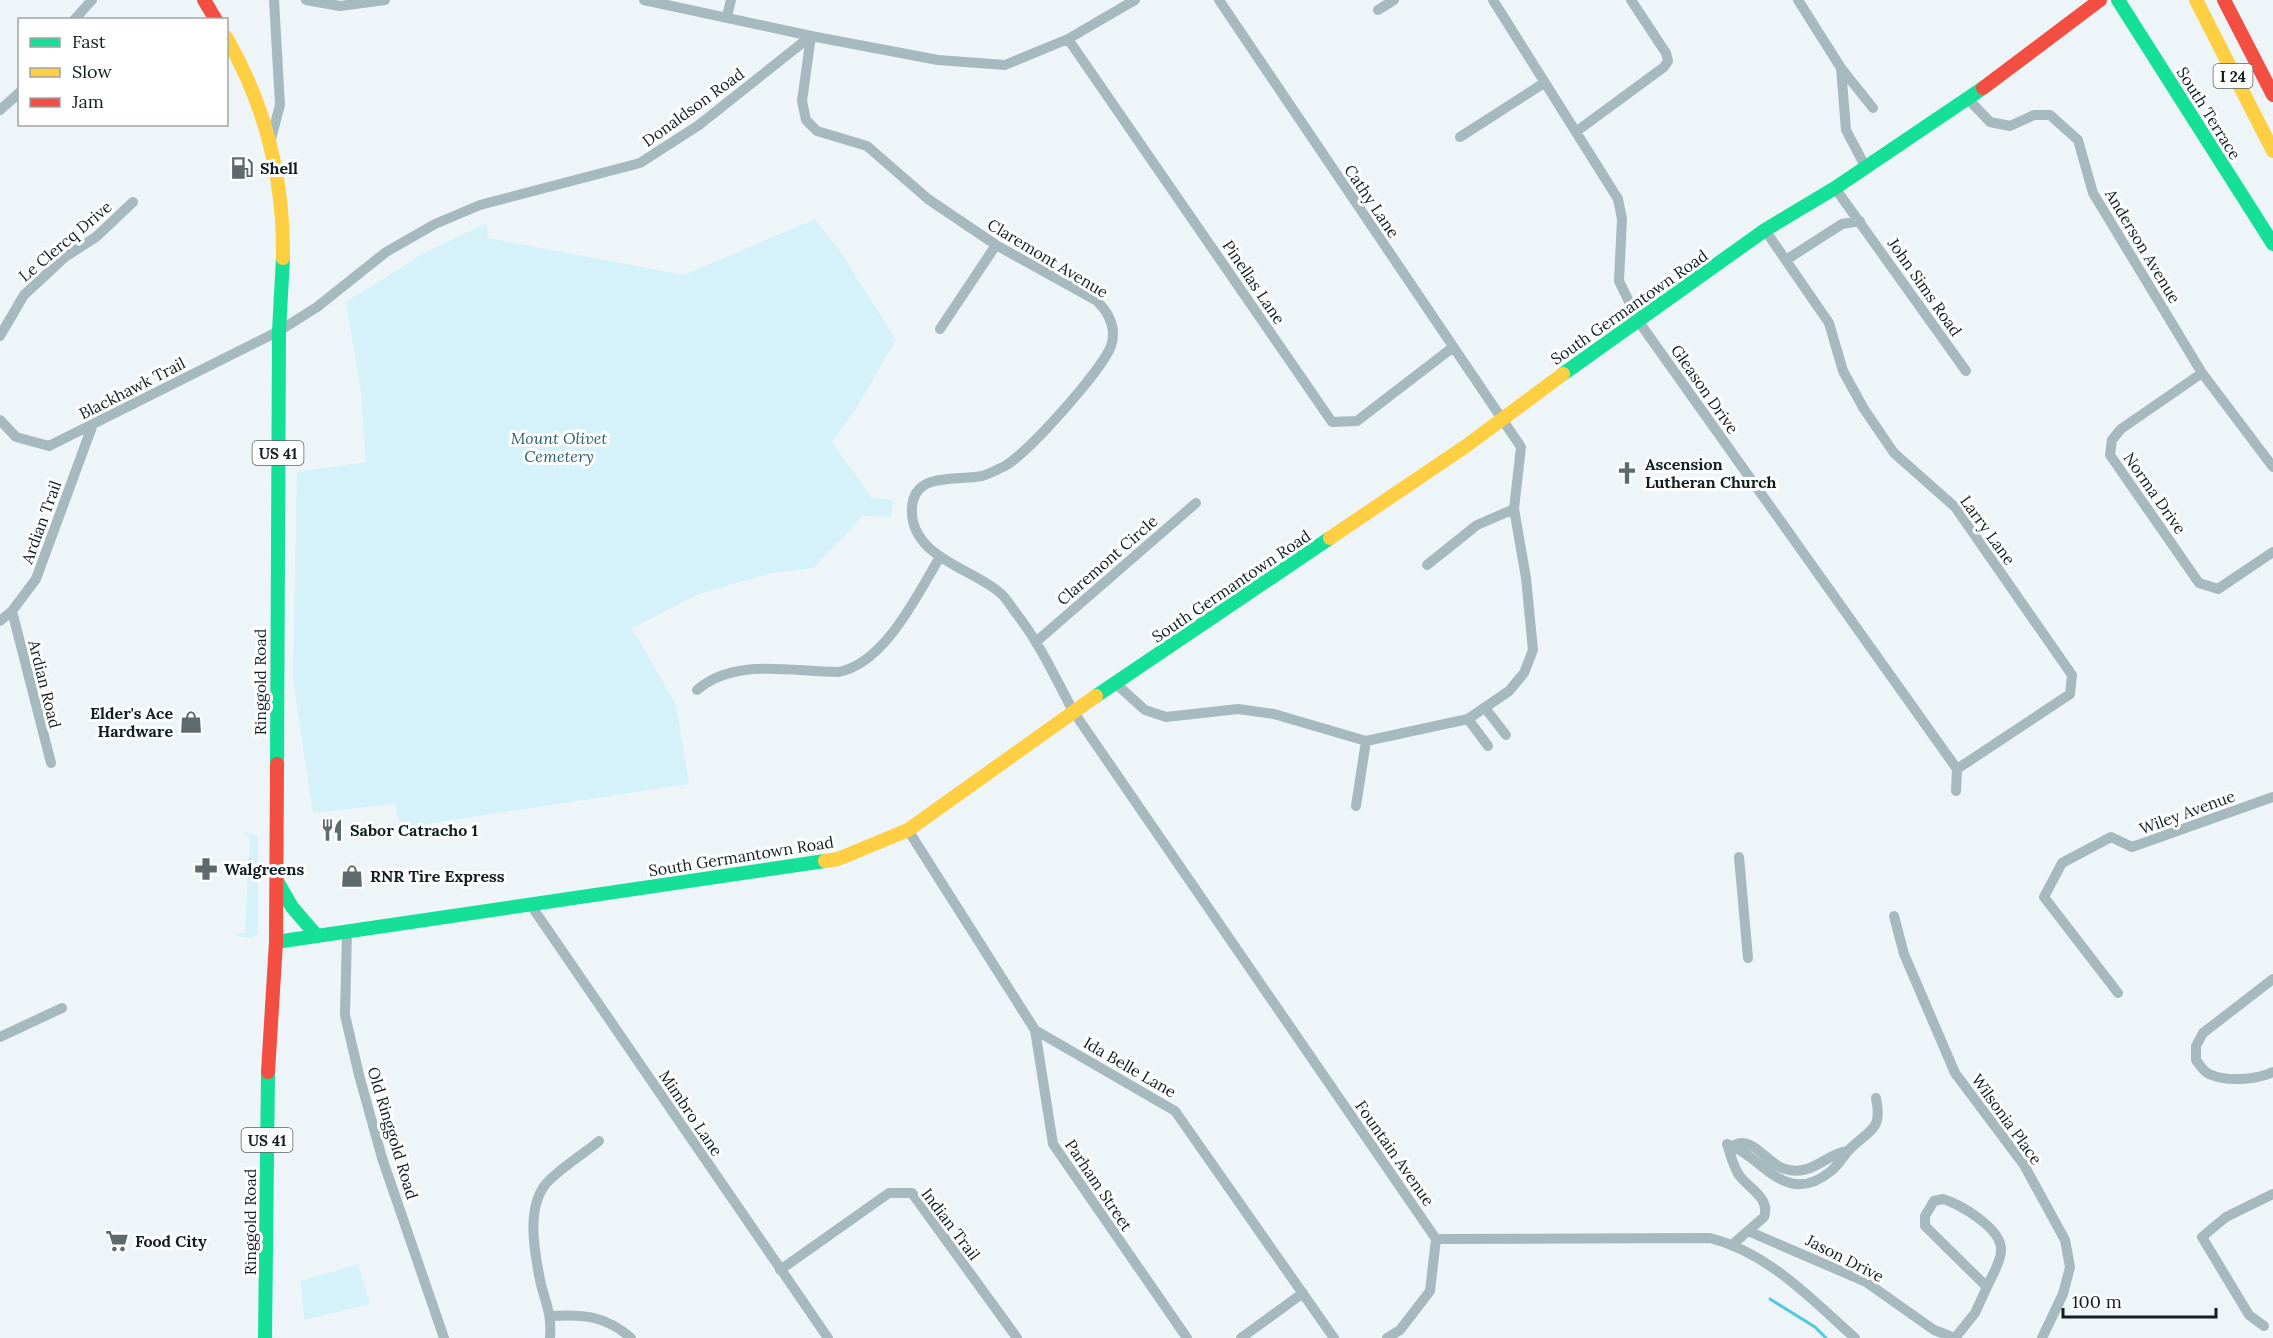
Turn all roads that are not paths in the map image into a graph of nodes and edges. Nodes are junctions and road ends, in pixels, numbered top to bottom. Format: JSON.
{"nodes":[{"id":1,"x":92,"y":0,"type":"edge"},
{"id":2,"x":204,"y":0,"type":"edge"},
{"id":3,"x":274,"y":0,"type":"edge"},
{"id":4,"x":306,"y":0,"type":"edge"},
{"id":5,"x":385,"y":0,"type":"edge"},
{"id":6,"x":644,"y":0,"type":"edge"},
{"id":7,"x":731,"y":0,"type":"edge"},
{"id":8,"x":1135,"y":0,"type":"edge"},
{"id":9,"x":1219,"y":0,"type":"edge"},
{"id":10,"x":1395,"y":0,"type":"edge"},
{"id":11,"x":1492,"y":0,"type":"edge"},
{"id":12,"x":1631,"y":0,"type":"edge"},
{"id":13,"x":1799,"y":0,"type":"edge"},
{"id":14,"x":2100,"y":0,"type":"edge"},
{"id":15,"x":2118,"y":0,"type":"edge"},
{"id":16,"x":2196,"y":0,"type":"edge"},
{"id":17,"x":2224,"y":0,"type":"edge"},
{"id":18,"x":1378,"y":10,"type":"dead end"},
{"id":19,"x":727,"y":16,"type":"junction"},
{"id":20,"x":76,"y":18,"type":"edge"},
{"id":21,"x":215,"y":18,"type":"edge"},
{"id":22,"x":811,"y":36,"type":"junction"},
{"id":23,"x":1068,"y":39,"type":"junction"},
{"id":24,"x":228,"y":40,"type":"edge"},
{"id":25,"x":1841,"y":68,"type":"junction"},
{"id":26,"x":1544,"y":83,"type":"junction"},
{"id":27,"x":18,"y":95,"type":"edge"},
{"id":28,"x":2273,"y":95,"type":"edge"},
{"id":29,"x":1968,"y":99,"type":"junction"},
{"id":30,"x":1873,"y":108,"type":"dead end"},
{"id":31,"x":0,"y":110,"type":"edge"},
{"id":32,"x":1576,"y":131,"type":"junction"},
{"id":33,"x":1460,"y":137,"type":"dead end"},
{"id":34,"x":271,"y":142,"type":"junction"},
{"id":35,"x":2273,"y":151,"type":"edge"},
{"id":36,"x":1866,"y":168,"type":"junction"},
{"id":37,"x":1835,"y":188,"type":"junction"},
{"id":38,"x":133,"y":202,"type":"dead end"},
{"id":39,"x":1860,"y":222,"type":"junction"},
{"id":40,"x":1766,"y":230,"type":"junction"},
{"id":41,"x":2273,"y":244,"type":"edge"},
{"id":42,"x":996,"y":246,"type":"junction"},
{"id":43,"x":1786,"y":260,"type":"junction"},
{"id":44,"x":1639,"y":322,"type":"junction"},
{"id":45,"x":940,"y":329,"type":"dead end"},
{"id":46,"x":279,"y":331,"type":"junction"},
{"id":47,"x":0,"y":336,"type":"edge"},
{"id":48,"x":1452,"y":348,"type":"junction"},
{"id":49,"x":1966,"y":371,"type":"dead end"},
{"id":50,"x":2202,"y":373,"type":"junction"},
{"id":51,"x":1501,"y":418,"type":"junction"},
{"id":52,"x":0,"y":420,"type":"edge"},
{"id":53,"x":93,"y":424,"type":"junction"},
{"id":54,"x":2273,"y":467,"type":"edge"},
{"id":55,"x":1196,"y":503,"type":"dead end"},
{"id":56,"x":1514,"y":509,"type":"junction"},
{"id":57,"x":2273,"y":552,"type":"edge"},
{"id":58,"x":940,"y":556,"type":"junction"},
{"id":59,"x":1427,"y":565,"type":"dead end"},
{"id":60,"x":12,"y":611,"type":"junction"},
{"id":61,"x":0,"y":621,"type":"edge"},
{"id":62,"x":1037,"y":641,"type":"junction"},
{"id":63,"x":1115,"y":683,"type":"junction"},
{"id":64,"x":697,"y":690,"type":"dead end"},
{"id":65,"x":1485,"y":708,"type":"junction"},
{"id":66,"x":1073,"y":711,"type":"junction"},
{"id":67,"x":1468,"y":719,"type":"junction"},
{"id":68,"x":1506,"y":735,"type":"dead end"},
{"id":69,"x":1366,"y":741,"type":"junction"},
{"id":70,"x":1488,"y":746,"type":"dead end"},
{"id":71,"x":51,"y":763,"type":"dead end"},
{"id":72,"x":1958,"y":769,"type":"junction"},
{"id":73,"x":1956,"y":791,"type":"dead end"},
{"id":74,"x":2273,"y":797,"type":"edge"},
{"id":75,"x":1356,"y":806,"type":"dead end"},
{"id":76,"x":909,"y":830,"type":"junction"},
{"id":77,"x":1739,"y":857,"type":"dead end"},
{"id":78,"x":276,"y":879,"type":"junction"},
{"id":79,"x":530,"y":904,"type":"junction"},
{"id":80,"x":1894,"y":916,"type":"dead end"},
{"id":81,"x":347,"y":931,"type":"junction"},
{"id":82,"x":317,"y":936,"type":"junction"},
{"id":83,"x":276,"y":942,"type":"junction"},
{"id":84,"x":1748,"y":958,"type":"dead end"},
{"id":85,"x":2273,"y":979,"type":"edge"},
{"id":86,"x":2118,"y":993,"type":"dead end"},
{"id":87,"x":62,"y":1008,"type":"dead end"},
{"id":88,"x":1035,"y":1029,"type":"junction"},
{"id":89,"x":0,"y":1037,"type":"edge"},
{"id":90,"x":2273,"y":1072,"type":"edge"},
{"id":91,"x":1876,"y":1098,"type":"dead end"},
{"id":92,"x":599,"y":1141,"type":"dead end"},
{"id":93,"x":2273,"y":1194,"type":"edge"},
{"id":94,"x":1748,"y":1231,"type":"junction"},
{"id":95,"x":1436,"y":1239,"type":"junction"},
{"id":96,"x":1733,"y":1244,"type":"junction"},
{"id":97,"x":780,"y":1270,"type":"junction"},
{"id":98,"x":1987,"y":1287,"type":"junction"},
{"id":99,"x":1303,"y":1293,"type":"junction"},
{"id":100,"x":551,"y":1316,"type":"junction"},
{"id":101,"x":2264,"y":1326,"type":"dead end"},
{"id":102,"x":265,"y":1338,"type":"edge"},
{"id":103,"x":444,"y":1338,"type":"edge"},
{"id":104,"x":550,"y":1338,"type":"edge"},
{"id":105,"x":631,"y":1338,"type":"edge"},
{"id":106,"x":828,"y":1338,"type":"edge"},
{"id":107,"x":1017,"y":1338,"type":"edge"},
{"id":108,"x":1187,"y":1338,"type":"edge"},
{"id":109,"x":1241,"y":1338,"type":"edge"},
{"id":110,"x":1334,"y":1338,"type":"edge"},
{"id":111,"x":1387,"y":1338,"type":"edge"},
{"id":112,"x":1855,"y":1338,"type":"edge"},
{"id":113,"x":1955,"y":1338,"type":"edge"},
{"id":114,"x":2042,"y":1338,"type":"edge"}],
"edges":[{"from":1,"to":20,"type":"street"},
{"from":2,"to":21,"type":"main road"},
{"from":3,"to":34,"type":"street"},
{"from":4,"to":5,"type":"street"},
{"from":6,"to":19,"type":"street"},
{"from":7,"to":19,"type":"street"},
{"from":8,"to":23,"type":"street"},
{"from":9,"to":48,"type":"street","name":"Cathy Lane"},
{"from":10,"to":18,"type":"street"},
{"from":11,"to":26,"type":"street","name":"Gleason Drive"},
{"from":12,"to":32,"type":"street"},
{"from":13,"to":25,"type":"street"},
{"from":14,"to":29,"type":"main road","name":"South Germantown Road"},
{"from":15,"to":41,"type":"main road","name":"South Terrace"},
{"from":16,"to":35,"type":"main road","number":"I 24"},
{"from":17,"to":28,"type":"main road","number":"I 24"},
{"from":19,"to":22,"type":"street"},
{"from":22,"to":23,"type":"street"},
{"from":22,"to":42,"type":"street","name":"Claremont Avenue"},
{"from":22,"to":46,"type":"street","name":"Donaldson Road"},
{"from":23,"to":48,"type":"street","name":"Pinellas Lane"},
{"from":24,"to":34,"type":"main road","name":"Ringgold Road","number":"US 41"},
{"from":25,"to":30,"type":"street"},
{"from":25,"to":36,"type":"street"},
{"from":26,"to":32,"type":"street","name":"Gleason Drive"},
{"from":26,"to":33,"type":"street"},
{"from":27,"to":31,"type":"street"},
{"from":29,"to":36,"type":"main road","name":"South Germantown Road"},
{"from":29,"to":50,"type":"street","name":"Anderson Avenue"},
{"from":32,"to":44,"type":"street","name":"Gleason Drive"},
{"from":34,"to":46,"type":"main road","name":"Ringgold Road","number":"US 41"},
{"from":36,"to":37,"type":"main road","name":"South Germantown Road"},
{"from":37,"to":39,"type":"street","name":"John Sims Road"},
{"from":37,"to":40,"type":"main road","name":"South Germantown Road"},
{"from":38,"to":47,"type":"street","name":"Le Clercq Drive"},
{"from":39,"to":43,"type":"street"},
{"from":39,"to":49,"type":"street","name":"John Sims Road"},
{"from":40,"to":43,"type":"street","name":"Larry Lane"},
{"from":40,"to":44,"type":"main road","name":"South Germantown Road"},
{"from":42,"to":45,"type":"street"},
{"from":42,"to":58,"type":"street","name":"Claremont Avenue"},
{"from":43,"to":72,"type":"street","name":"Larry Lane"},
{"from":44,"to":51,"type":"main road","name":"South Germantown Road"},
{"from":44,"to":72,"type":"street","name":"Gleason Drive"},
{"from":46,"to":53,"type":"street","name":"Blackhawk Trail"},
{"from":46,"to":78,"type":"main road","name":"Ringgold Road","number":"US 41"},
{"from":48,"to":51,"type":"street","name":"Cathy Lane"},
{"from":50,"to":54,"type":"street","name":"Anderson Avenue"},
{"from":50,"to":57,"type":"street","name":"Norma Drive"},
{"from":51,"to":56,"type":"street","name":"Cathy Lane"},
{"from":51,"to":63,"type":"main road","name":"South Germantown Road"},
{"from":52,"to":53,"type":"street","name":"Blackhawk Trail"},
{"from":53,"to":60,"type":"street","name":"Ardian Trail"},
{"from":55,"to":62,"type":"street","name":"Claremont Circle"},
{"from":56,"to":59,"type":"street"},
{"from":56,"to":65,"type":"street","name":"Cathy Lane"},
{"from":58,"to":62,"type":"street","name":"Claremont Avenue"},
{"from":58,"to":64,"type":"street"},
{"from":60,"to":61,"type":"street","name":"Ardian Trail"},
{"from":60,"to":71,"type":"street","name":"Ardian Road"},
{"from":62,"to":66,"type":"street","name":"Claremont Avenue"},
{"from":63,"to":66,"type":"main road","name":"South Germantown Road"},
{"from":63,"to":69,"type":"street"},
{"from":65,"to":67,"type":"street","name":"Cathy Lane"},
{"from":65,"to":68,"type":"street"},
{"from":66,"to":76,"type":"main road","name":"South Germantown Road"},
{"from":66,"to":95,"type":"street","name":"Fountain Avenue"},
{"from":67,"to":69,"type":"street"},
{"from":67,"to":70,"type":"street"},
{"from":69,"to":75,"type":"street"},
{"from":72,"to":73,"type":"street"},
{"from":74,"to":86,"type":"street","name":"Wiley Avenue"},
{"from":76,"to":79,"type":"main road","name":"South Germantown Road"},
{"from":76,"to":88,"type":"street","name":"Ida Belle Lane"},
{"from":77,"to":84,"type":"street"},
{"from":78,"to":82,"type":"main road"},
{"from":78,"to":83,"type":"main road","name":"Ringgold Road","number":"US 41"},
{"from":79,"to":81,"type":"main road","name":"South Germantown Road"},
{"from":79,"to":97,"type":"street","name":"Mimbro Lane"},
{"from":80,"to":114,"type":"street","name":"Wilsonia Place"},
{"from":81,"to":82,"type":"main road","name":"South Germantown Road"},
{"from":81,"to":103,"type":"street","name":"Old Ringgold Road"},
{"from":82,"to":83,"type":"main road","name":"South Germantown Road"},
{"from":83,"to":102,"type":"main road","name":"Ringgold Road","number":"US 41"},
{"from":85,"to":90,"type":"street"},
{"from":87,"to":89,"type":"street"},
{"from":88,"to":99,"type":"street","name":"Ida Belle Lane"},
{"from":88,"to":108,"type":"street","name":"Parham Street"},
{"from":91,"to":94,"type":"street"},
{"from":92,"to":100,"type":"street"},
{"from":93,"to":101,"type":"street"},
{"from":94,"to":96,"type":"street"},
{"from":94,"to":113,"type":"street","name":"Jason Drive"},
{"from":95,"to":96,"type":"street"},
{"from":95,"to":111,"type":"street"},
{"from":96,"to":112,"type":"street"},
{"from":97,"to":106,"type":"street","name":"Mimbro Lane"},
{"from":97,"to":107,"type":"street","name":"Indian Trail"},
{"from":98,"to":98,"type":"street","name":"Jason Drive"},
{"from":98,"to":113,"type":"street","name":"Jason Drive"},
{"from":99,"to":109,"type":"street"},
{"from":99,"to":110,"type":"street","name":"Ida Belle Lane"},
{"from":100,"to":104,"type":"street"},
{"from":100,"to":105,"type":"street"}]}
